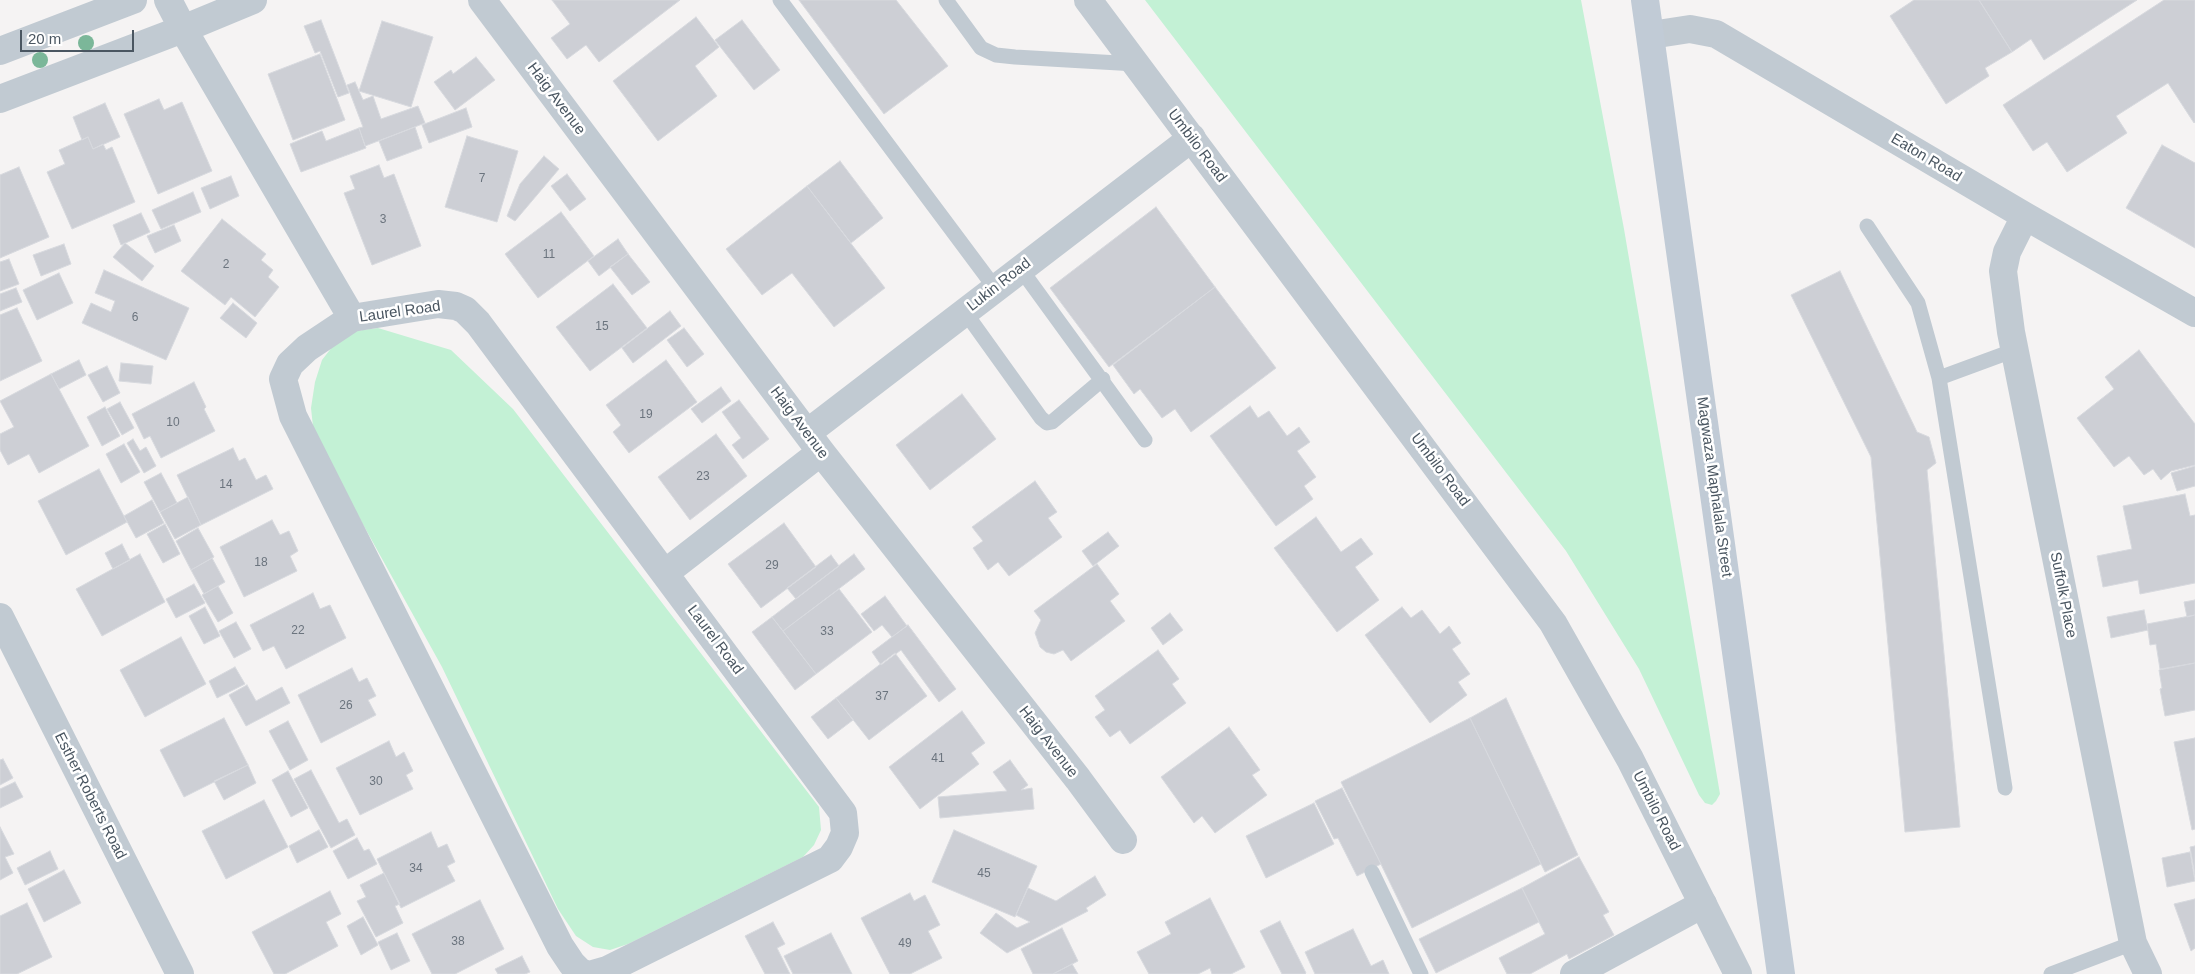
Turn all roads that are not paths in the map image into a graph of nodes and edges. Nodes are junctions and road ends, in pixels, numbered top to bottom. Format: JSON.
{"nodes":[{"id":1,"x":168,"y":0,"type":"edge"},
{"id":2,"x":252,"y":0,"type":"edge"},
{"id":3,"x":482,"y":0,"type":"edge"},
{"id":4,"x":780,"y":0,"type":"edge"},
{"id":5,"x":946,"y":0,"type":"edge"},
{"id":6,"x":1088,"y":0,"type":"edge"},
{"id":7,"x":1645,"y":0,"type":"edge"},
{"id":8,"x":122,"y":2,"type":"edge"},
{"id":9,"x":183,"y":29,"type":"junction"},
{"id":10,"x":1651,"y":34,"type":"junction"},
{"id":11,"x":132,"y":48,"type":"junction"},
{"id":12,"x":0,"y":51,"type":"edge"},
{"id":13,"x":1136,"y":64,"type":"junction"},
{"id":14,"x":0,"y":99,"type":"edge"},
{"id":15,"x":1192,"y":138,"type":"junction"},
{"id":16,"x":2024,"y":216,"type":"junction"},
{"id":17,"x":1867,"y":226,"type":"dead end"},
{"id":18,"x":1020,"y":268,"type":"junction"},
{"id":19,"x":996,"y":288,"type":"junction"},
{"id":20,"x":965,"y":312,"type":"junction"},
{"id":21,"x":2195,"y":313,"type":"edge"},
{"id":22,"x":352,"y":318,"type":"junction"},
{"id":23,"x":2015,"y":350,"type":"junction"},
{"id":24,"x":1939,"y":378,"type":"junction"},
{"id":25,"x":1103,"y":379,"type":"junction"},
{"id":26,"x":1145,"y":440,"type":"dead end"},
{"id":27,"x":814,"y":443,"type":"junction"},
{"id":28,"x":665,"y":573,"type":"junction"},
{"id":29,"x":0,"y":617,"type":"edge"},
{"id":30,"x":2006,"y":788,"type":"dead end"},
{"id":31,"x":1123,"y":840,"type":"dead end"},
{"id":32,"x":1372,"y":872,"type":"dead end"},
{"id":33,"x":1703,"y":904,"type":"junction"},
{"id":34,"x":2133,"y":943,"type":"junction"},
{"id":35,"x":180,"y":974,"type":"edge"},
{"id":36,"x":586,"y":974,"type":"edge"},
{"id":37,"x":593,"y":974,"type":"edge"},
{"id":38,"x":1421,"y":974,"type":"edge"},
{"id":39,"x":1574,"y":974,"type":"edge"},
{"id":40,"x":1738,"y":974,"type":"edge"},
{"id":41,"x":1781,"y":974,"type":"edge"},
{"id":42,"x":2051,"y":974,"type":"edge"},
{"id":43,"x":2148,"y":974,"type":"edge"}],
"edges":[{"from":1,"to":9,"type":"street","name":"Laurel Road"},
{"from":2,"to":9,"type":"street"},
{"from":3,"to":27,"type":"street","name":"Haig Avenue"},
{"from":4,"to":19,"type":"lane"},
{"from":5,"to":13,"type":"lane"},
{"from":6,"to":13,"type":"street","name":"Umbilo Road"},
{"from":7,"to":10,"type":"main road","name":"Magwaza Maphalala Street"},
{"from":8,"to":11,"type":"street"},
{"from":8,"to":12,"type":"street"},
{"from":9,"to":11,"type":"street"},
{"from":9,"to":22,"type":"street","name":"Laurel Road"},
{"from":10,"to":16,"type":"street","name":"Eaton Road"},
{"from":10,"to":41,"type":"main road","name":"Magwaza Maphalala Street"},
{"from":11,"to":14,"type":"street"},
{"from":13,"to":15,"type":"street","name":"Umbilo Road"},
{"from":15,"to":18,"type":"street","name":"Lukin Road"},
{"from":15,"to":33,"type":"street","name":"Umbilo Road"},
{"from":16,"to":21,"type":"street","name":"Eaton Road"},
{"from":16,"to":23,"type":"street","name":"Suffolk Place"},
{"from":17,"to":24,"type":"lane"},
{"from":18,"to":19,"type":"street","name":"Lukin Road"},
{"from":18,"to":25,"type":"lane"},
{"from":19,"to":20,"type":"street","name":"Lukin Road"},
{"from":20,"to":25,"type":"lane"},
{"from":20,"to":27,"type":"street","name":"Lukin Road"},
{"from":22,"to":28,"type":"street","name":"Laurel Road"},
{"from":22,"to":36,"type":"street","name":"Laurel Road"},
{"from":23,"to":24,"type":"lane"},
{"from":23,"to":34,"type":"street","name":"Suffolk Place"},
{"from":24,"to":30,"type":"lane"},
{"from":25,"to":26,"type":"lane"},
{"from":27,"to":28,"type":"street","name":"Lukin Road"},
{"from":27,"to":31,"type":"street","name":"Haig Avenue"},
{"from":28,"to":37,"type":"street","name":"Laurel Road"},
{"from":29,"to":35,"type":"street","name":"Esther Roberts Road"},
{"from":32,"to":38,"type":"lane"},
{"from":33,"to":39,"type":"street"},
{"from":33,"to":40,"type":"street","name":"Umbilo Road"},
{"from":34,"to":42,"type":"lane"},
{"from":34,"to":43,"type":"street","name":"Suffolk Place"}]}
